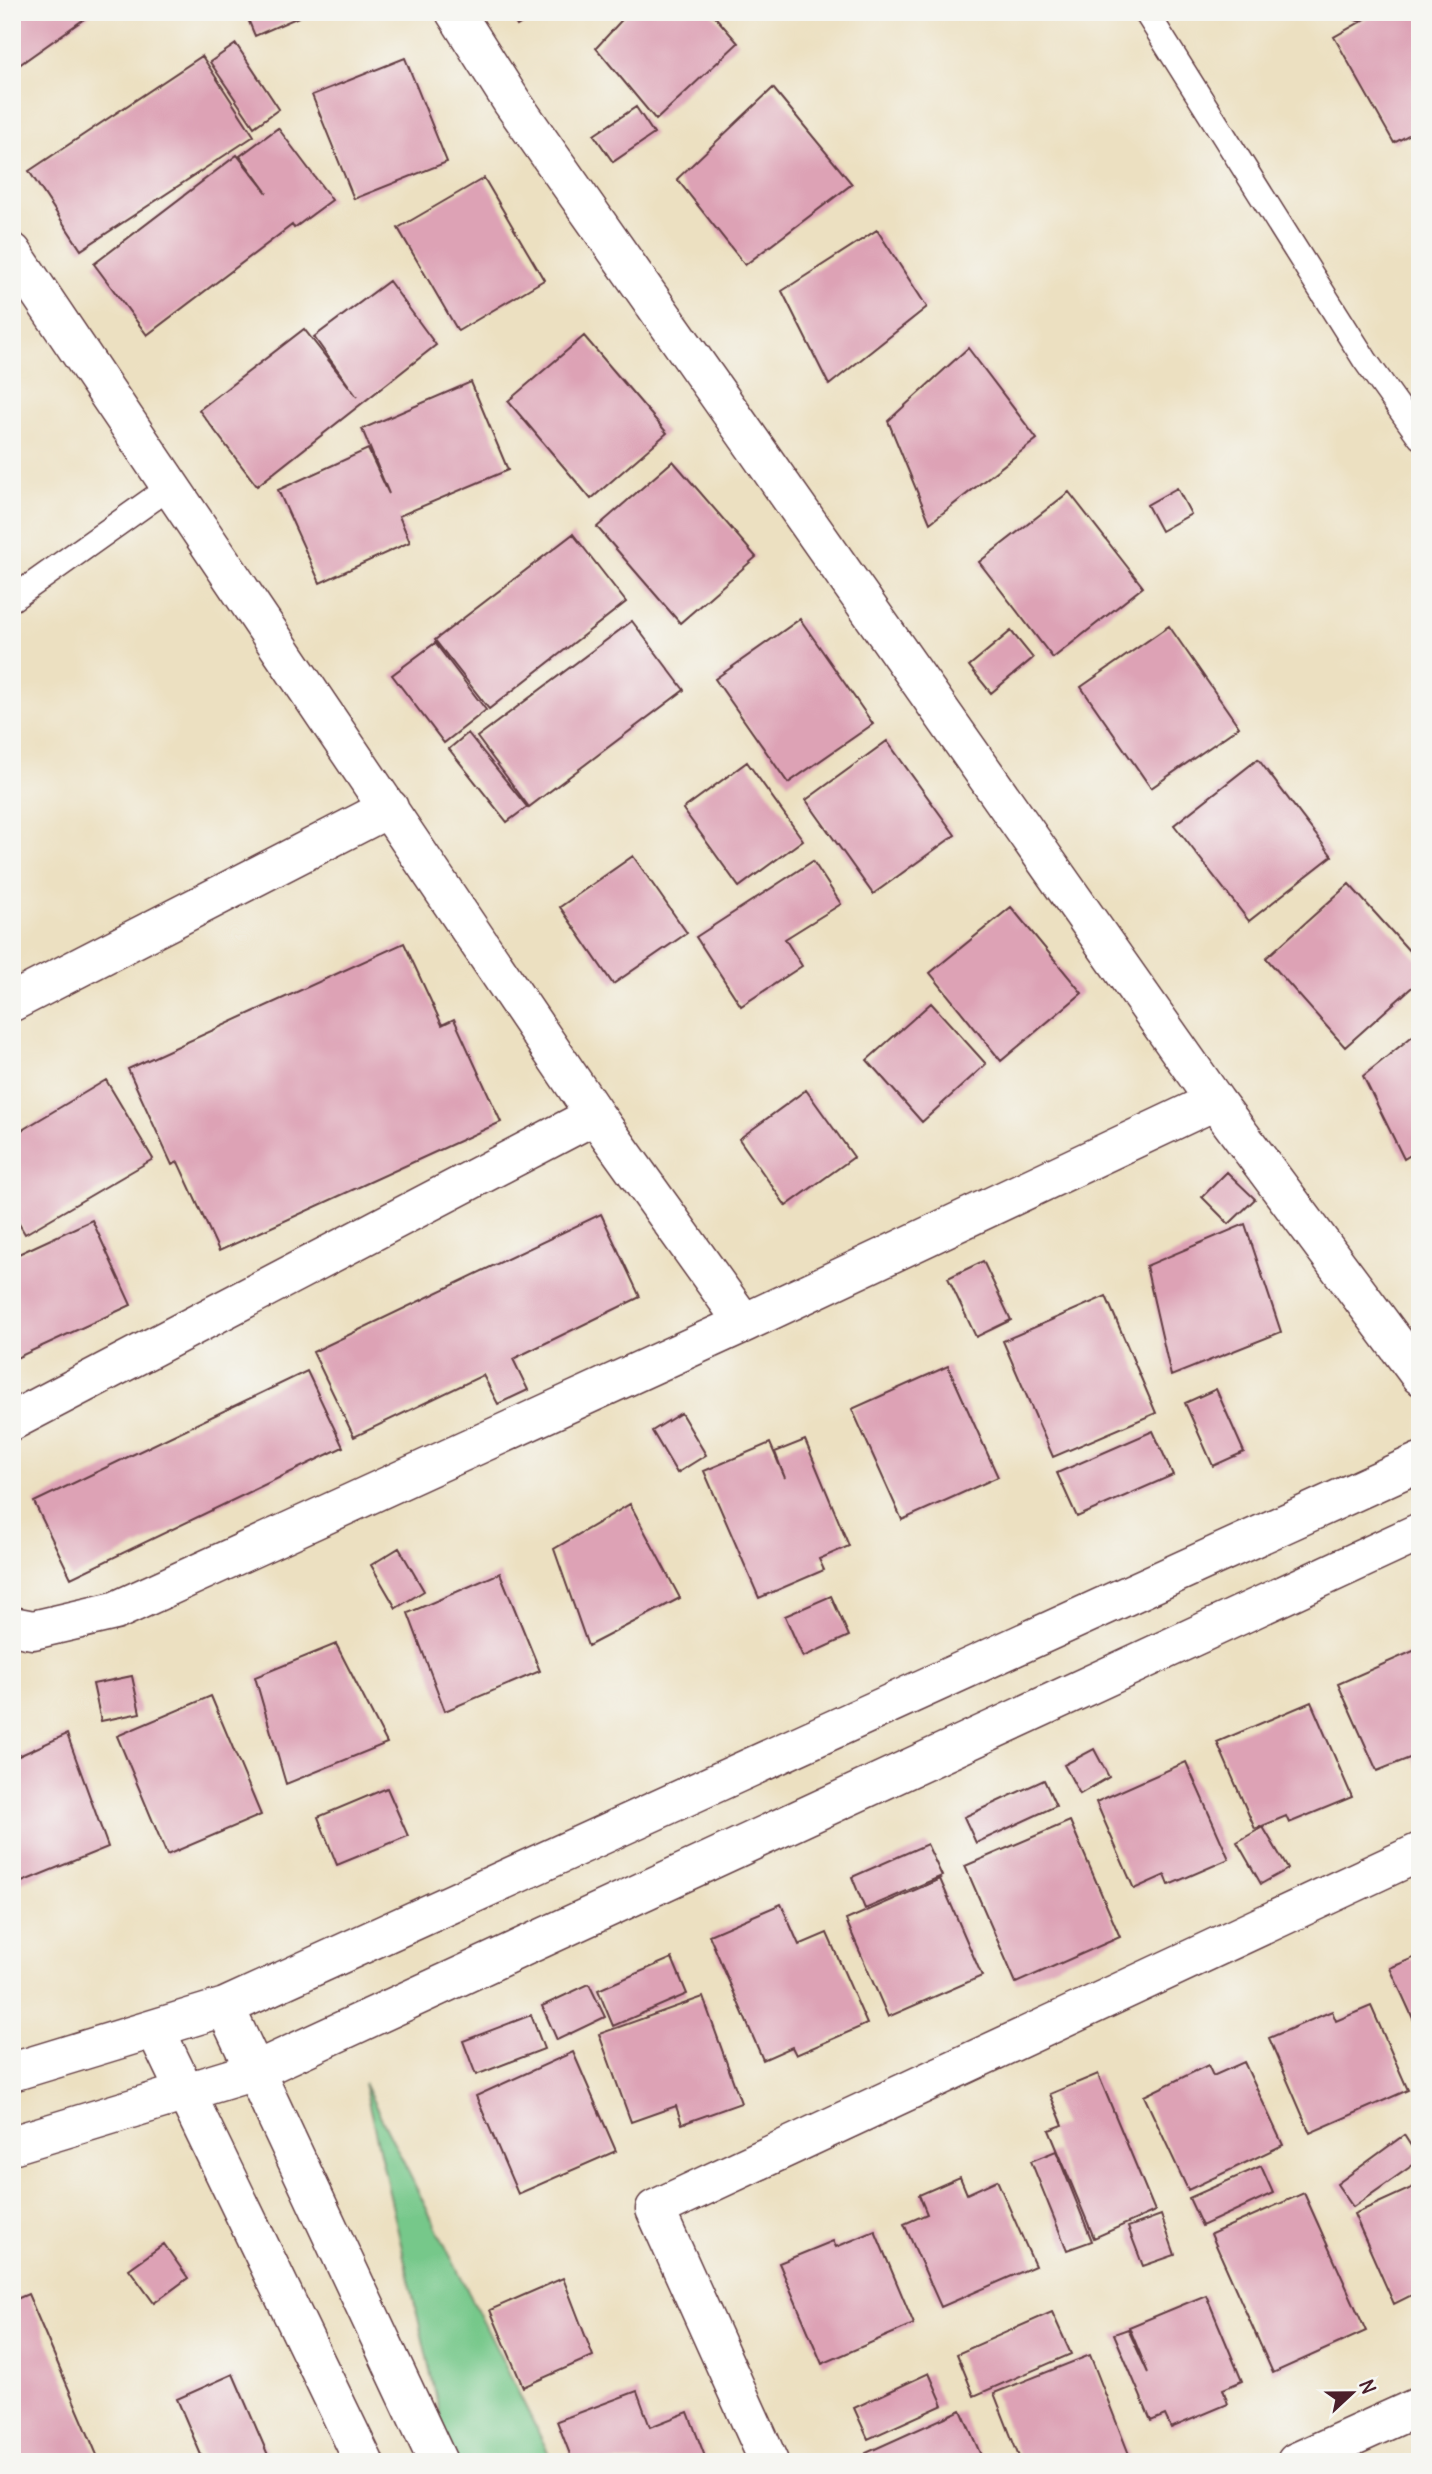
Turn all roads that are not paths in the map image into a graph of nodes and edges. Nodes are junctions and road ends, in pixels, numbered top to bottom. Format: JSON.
{"nodes":[{"id":1,"x":455,"y":12,"type":"edge"},
{"id":2,"x":1146,"y":12,"type":"edge"},
{"id":3,"x":12,"y":252,"type":"edge"},
{"id":4,"x":1420,"y":437,"type":"edge"},
{"id":5,"x":171,"y":486,"type":"junction"},
{"id":6,"x":12,"y":599,"type":"edge"},
{"id":7,"x":389,"y":808,"type":"junction"},
{"id":8,"x":12,"y":1002,"type":"edge"},
{"id":9,"x":1215,"y":1101,"type":"junction"},
{"id":10,"x":595,"y":1115,"type":"junction"},
{"id":11,"x":744,"y":1323,"type":"junction"},
{"id":12,"x":1420,"y":1376,"type":"edge"},
{"id":13,"x":12,"y":1421,"type":"edge"},
{"id":14,"x":1420,"y":1462,"type":"edge"},
{"id":15,"x":1420,"y":1532,"type":"edge"},
{"id":16,"x":12,"y":1626,"type":"edge"},
{"id":17,"x":1420,"y":1852,"type":"edge"},
{"id":18,"x":225,"y":2007,"type":"junction"},
{"id":19,"x":155,"y":2029,"type":"junction"},
{"id":20,"x":255,"y":2071,"type":"junction"},
{"id":21,"x":12,"y":2072,"type":"edge"},
{"id":22,"x":186,"y":2094,"type":"junction"},
{"id":23,"x":12,"y":2145,"type":"edge"},
{"id":24,"x":1420,"y":2406,"type":"edge"},
{"id":25,"x":1304,"y":2460,"type":"edge"},
{"id":26,"x":365,"y":2462,"type":"edge"},
{"id":27,"x":438,"y":2462,"type":"edge"},
{"id":28,"x":769,"y":2462,"type":"edge"}],
"edges":[{"from":1,"to":9,"type":"street"},
{"from":2,"to":4,"type":"lane"},
{"from":3,"to":5,"type":"street"},
{"from":5,"to":6,"type":"lane"},
{"from":5,"to":7,"type":"street"},
{"from":7,"to":8,"type":"street"},
{"from":7,"to":10,"type":"street"},
{"from":9,"to":11,"type":"street"},
{"from":9,"to":12,"type":"street"},
{"from":10,"to":11,"type":"street"},
{"from":10,"to":13,"type":"street"},
{"from":11,"to":16,"type":"street"},
{"from":14,"to":18,"type":"street"},
{"from":15,"to":20,"type":"street"},
{"from":17,"to":28,"type":"street"},
{"from":18,"to":19,"type":"street"},
{"from":18,"to":20,"type":"street"},
{"from":19,"to":21,"type":"street"},
{"from":19,"to":22,"type":"street"},
{"from":20,"to":22,"type":"street"},
{"from":20,"to":27,"type":"street"},
{"from":22,"to":23,"type":"street"},
{"from":22,"to":26,"type":"street"},
{"from":24,"to":25,"type":"street"}]}
